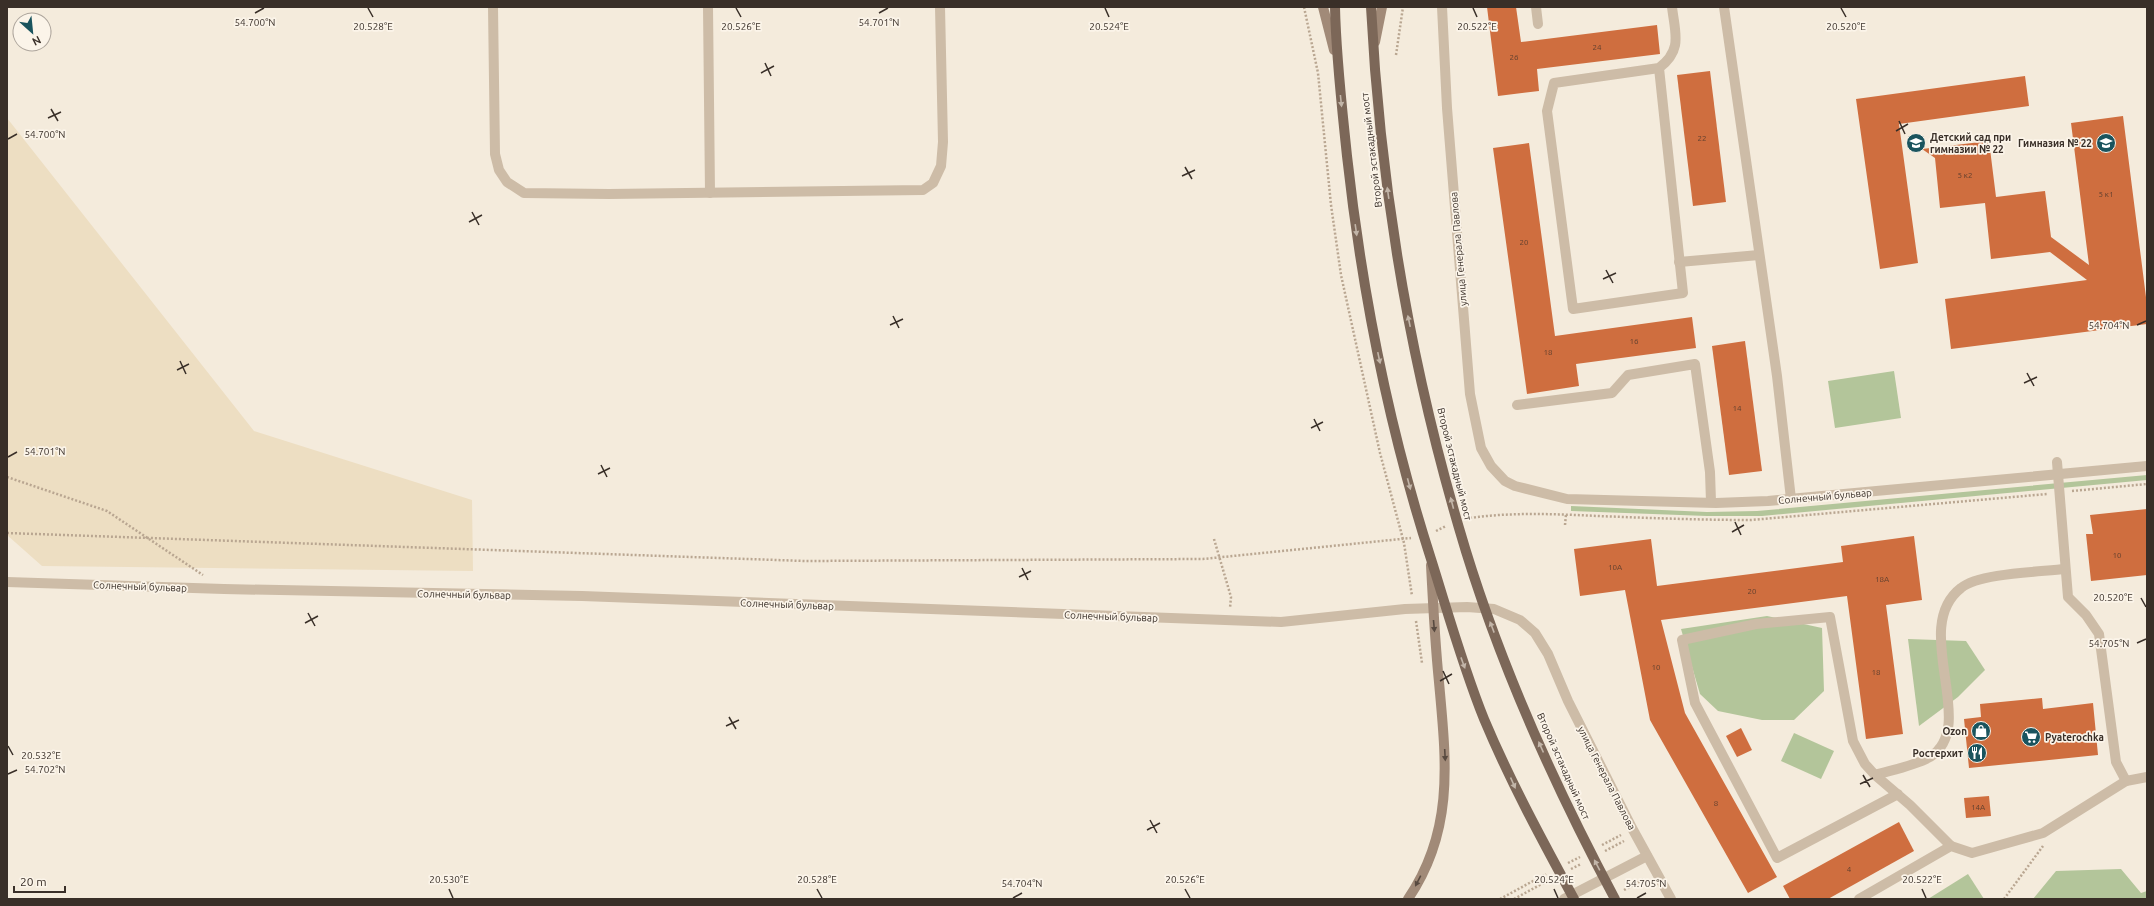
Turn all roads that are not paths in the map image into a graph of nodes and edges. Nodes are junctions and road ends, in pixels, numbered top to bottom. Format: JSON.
{"nodes":[{"id":1,"x":494,"y":7,"type":"edge"},
{"id":2,"x":708,"y":7,"type":"edge"},
{"id":3,"x":940,"y":7,"type":"edge"},
{"id":4,"x":1323,"y":7,"type":"edge"},
{"id":5,"x":1335,"y":7,"type":"edge"},
{"id":6,"x":1371,"y":7,"type":"edge"},
{"id":7,"x":1382,"y":7,"type":"edge"},
{"id":8,"x":1442,"y":7,"type":"edge"},
{"id":9,"x":1536,"y":7,"type":"edge"},
{"id":10,"x":1672,"y":7,"type":"edge"},
{"id":11,"x":1724,"y":7,"type":"edge"},
{"id":12,"x":1538,"y":24,"type":"dead end"},
{"id":13,"x":1373,"y":50,"type":"junction"},
{"id":14,"x":1338,"y":62,"type":"junction"},
{"id":15,"x":1659,"y":68,"type":"junction"},
{"id":16,"x":710,"y":193,"type":"junction"},
{"id":17,"x":1759,"y":255,"type":"junction"},
{"id":18,"x":1679,"y":262,"type":"junction"},
{"id":19,"x":1517,"y":404,"type":"dead end"},
{"id":20,"x":2057,"y":462,"type":"dead end"},
{"id":21,"x":2147,"y":466,"type":"edge"},
{"id":22,"x":2058,"y":474,"type":"junction"},
{"id":23,"x":1505,"y":481,"type":"joint"},
{"id":24,"x":1791,"y":499,"type":"junction"},
{"id":25,"x":1711,"y":502,"type":"junction"},
{"id":26,"x":1431,"y":559,"type":"junction"},
{"id":27,"x":2065,"y":569,"type":"junction"},
{"id":28,"x":7,"y":582,"type":"edge"},
{"id":29,"x":1548,"y":654,"type":"joint"},
{"id":30,"x":1875,"y":775,"type":"junction"},
{"id":31,"x":2147,"y":777,"type":"edge"},
{"id":32,"x":2126,"y":781,"type":"junction"},
{"id":33,"x":1898,"y":794,"type":"junction"},
{"id":34,"x":1952,"y":846,"type":"junction"},
{"id":35,"x":1647,"y":856,"type":"junction"},
{"id":36,"x":1408,"y":899,"type":"edge"},
{"id":37,"x":1564,"y":899,"type":"edge"},
{"id":38,"x":1574,"y":899,"type":"edge"},
{"id":39,"x":1615,"y":899,"type":"edge"},
{"id":40,"x":1671,"y":899,"type":"edge"},
{"id":41,"x":1859,"y":899,"type":"edge"}],
"edges":[{"from":1,"to":16,"type":"street"},
{"from":2,"to":16,"type":"street"},
{"from":3,"to":16,"type":"street"},
{"from":4,"to":14,"type":"main road"},
{"from":5,"to":14,"type":"main road"},
{"from":6,"to":13,"type":"main road","name":"Второй эстакадный мост"},
{"from":7,"to":13,"type":"main road"},
{"from":8,"to":23,"type":"street","name":"улица Генерала Павлова"},
{"from":9,"to":12,"type":"street"},
{"from":10,"to":15,"type":"street"},
{"from":11,"to":17,"type":"street"},
{"from":39,"to":13,"type":"main road","name":"Второй эстакадный мост","one_way":true},
{"from":14,"to":26,"type":"main road","one_way":true},
{"from":15,"to":18,"type":"street"},
{"from":15,"to":18,"type":"street"},
{"from":17,"to":18,"type":"street"},
{"from":17,"to":24,"type":"street"},
{"from":19,"to":25,"type":"street"},
{"from":20,"to":22,"type":"street"},
{"from":21,"to":22,"type":"street","name":"Солнечный бульвар"},
{"from":22,"to":24,"type":"street","name":"Солнечный бульвар"},
{"from":22,"to":27,"type":"street"},
{"from":23,"to":25,"type":"street","name":"Солнечный бульвар"},
{"from":24,"to":25,"type":"street","name":"Солнечный бульвар"},
{"from":26,"to":36,"type":"main road","one_way":true},
{"from":26,"to":38,"type":"main road","one_way":true},
{"from":27,"to":30,"type":"street"},
{"from":27,"to":32,"type":"street"},
{"from":28,"to":29,"type":"street","name":"Солнечный бульвар"},
{"from":29,"to":35,"type":"street","name":"улица Генерала Павлова"},
{"from":30,"to":33,"type":"street"},
{"from":30,"to":33,"type":"street"},
{"from":31,"to":32,"type":"street"},
{"from":32,"to":34,"type":"street"},
{"from":33,"to":34,"type":"street"},
{"from":34,"to":41,"type":"street"},
{"from":35,"to":37,"type":"street"},
{"from":35,"to":40,"type":"street","name":"улица Генерала Павлова"}]}
